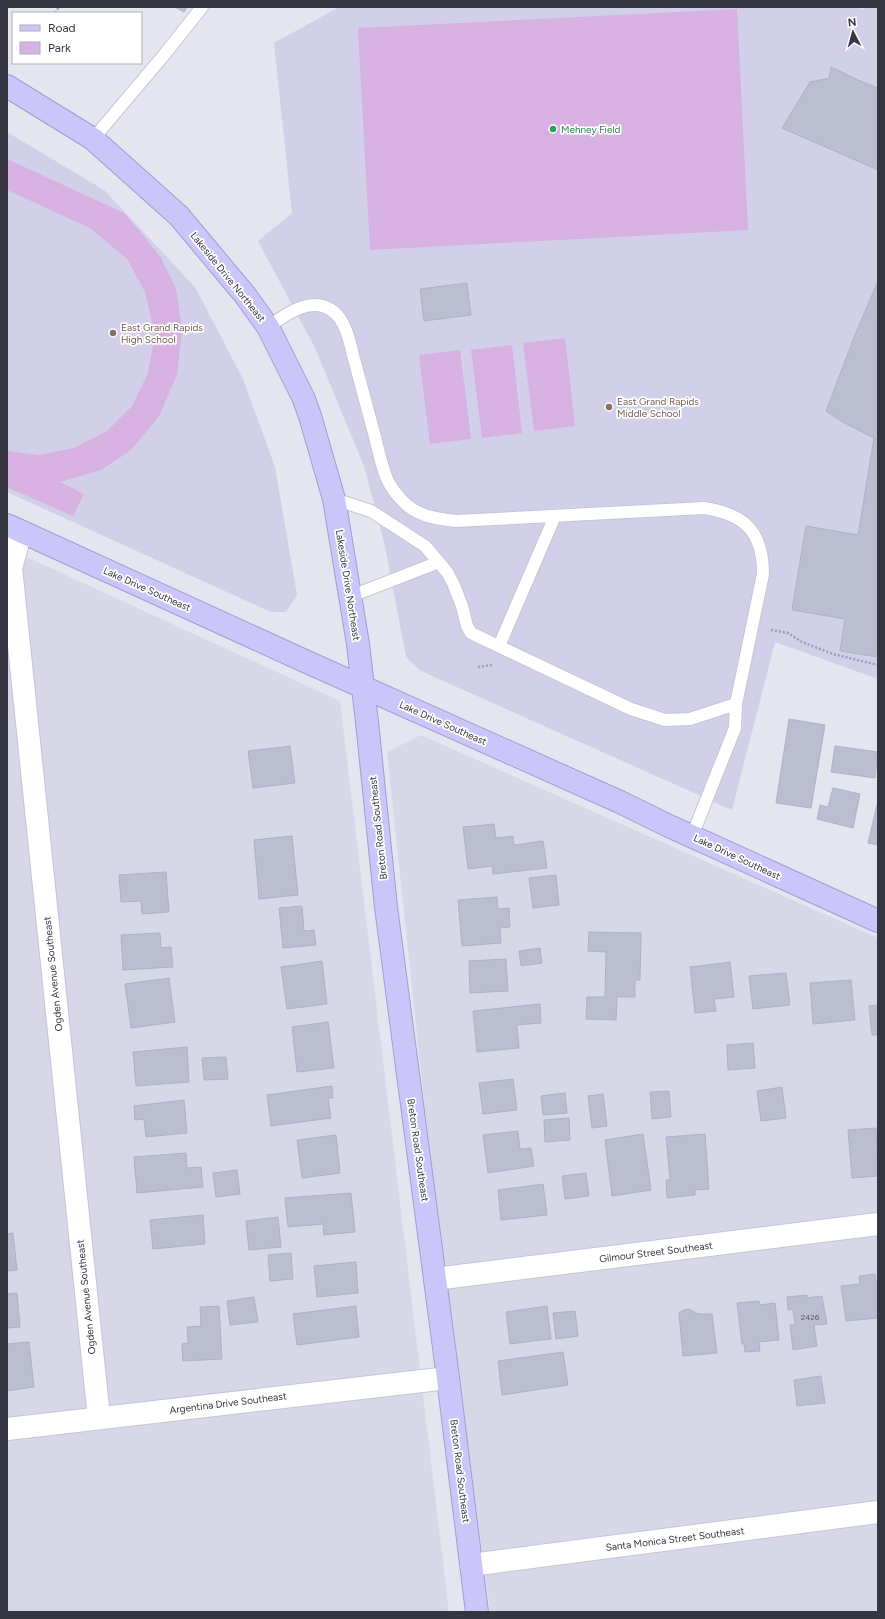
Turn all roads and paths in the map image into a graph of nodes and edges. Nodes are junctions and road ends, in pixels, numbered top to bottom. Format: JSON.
{"nodes":[{"id":1,"x":202,"y":7,"type":"edge"},
{"id":2,"x":7,"y":86,"type":"edge"},
{"id":3,"x":93,"y":138,"type":"junction"},
{"id":4,"x":268,"y":328,"type":"junction"},
{"id":5,"x":334,"y":499,"type":"junction"},
{"id":6,"x":555,"y":516,"type":"junction"},
{"id":7,"x":14,"y":528,"type":"edge"},
{"id":8,"x":439,"y":562,"type":"junction"},
{"id":9,"x":349,"y":597,"type":"junction"},
{"id":10,"x":768,"y":629,"type":"dead end"},
{"id":11,"x":499,"y":646,"type":"junction"},
{"id":12,"x":878,"y":665,"type":"edge"},
{"id":13,"x":363,"y":686,"type":"junction"},
{"id":14,"x":736,"y":704,"type":"junction"},
{"id":15,"x":692,"y":836,"type":"junction"},
{"id":16,"x":878,"y":921,"type":"edge"},
{"id":17,"x":878,"y":1224,"type":"edge"},
{"id":18,"x":435,"y":1279,"type":"junction"},
{"id":19,"x":448,"y":1378,"type":"junction"},
{"id":20,"x":98,"y":1418,"type":"junction"},
{"id":21,"x":7,"y":1428,"type":"edge"},
{"id":22,"x":878,"y":1512,"type":"edge"},
{"id":23,"x":471,"y":1565,"type":"junction"},
{"id":24,"x":477,"y":1612,"type":"edge"}],
"edges":[{"from":1,"to":3,"type":"lane"},
{"from":2,"to":3,"type":"main road","name":"Lakeside Drive Northeast"},
{"from":3,"to":4,"type":"main road","name":"Lakeside Drive Northeast"},
{"from":4,"to":5,"type":"main road","name":"Lakeside Drive Northeast"},
{"from":4,"to":6,"type":"lane"},
{"from":5,"to":8,"type":"lane"},
{"from":5,"to":9,"type":"main road","name":"Lakeside Drive Northeast"},
{"from":6,"to":11,"type":"lane"},
{"from":6,"to":14,"type":"lane"},
{"from":7,"to":13,"type":"main road","name":"Lake Drive Southeast"},
{"from":7,"to":20,"type":"street","name":"Ogden Avenue Southeast"},
{"from":8,"to":9,"type":"lane"},
{"from":8,"to":11,"type":"lane"},
{"from":9,"to":13,"type":"main road","name":"Lakeside Drive Northeast"},
{"from":10,"to":12,"type":"path"},
{"from":11,"to":14,"type":"lane"},
{"from":13,"to":15,"type":"main road","name":"Lake Drive Southeast"},
{"from":13,"to":18,"type":"main road","name":"Breton Road Southeast"},
{"from":14,"to":15,"type":"lane"},
{"from":15,"to":16,"type":"main road","name":"Lake Drive Southeast"},
{"from":17,"to":18,"type":"street","name":"Gilmour Street Southeast"},
{"from":18,"to":19,"type":"main road","name":"Breton Road Southeast"},
{"from":19,"to":20,"type":"street","name":"Argentina Drive Southeast"},
{"from":19,"to":23,"type":"main road","name":"Breton Road Southeast"},
{"from":20,"to":21,"type":"street","name":"Argentina Drive Southeast"},
{"from":22,"to":23,"type":"street","name":"Santa Monica Street Southeast"},
{"from":23,"to":24,"type":"main road","name":"Breton Road Southeast"}]}
